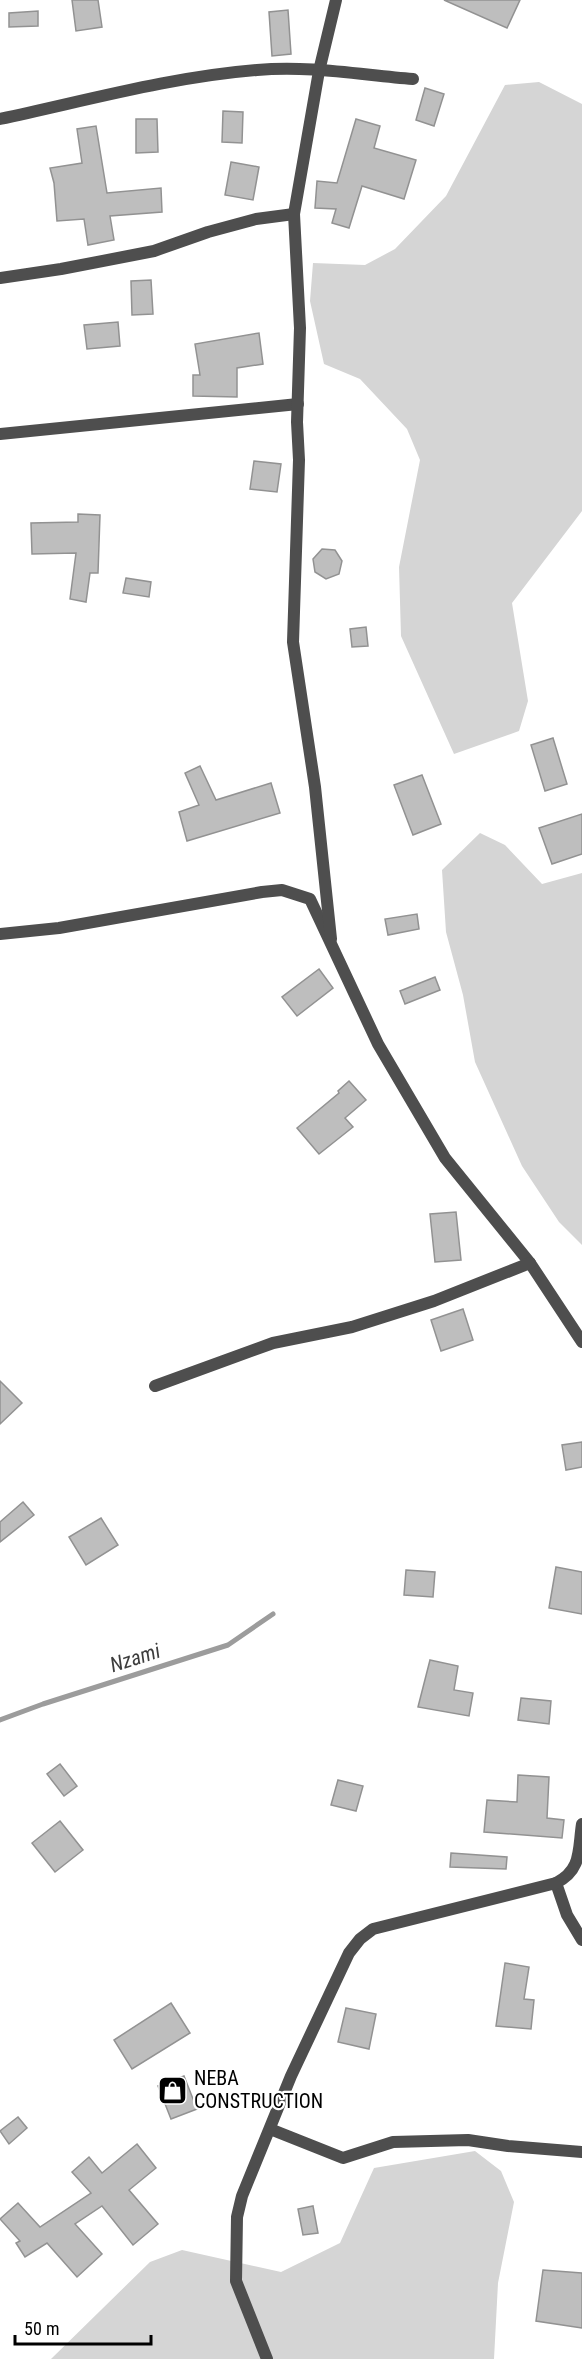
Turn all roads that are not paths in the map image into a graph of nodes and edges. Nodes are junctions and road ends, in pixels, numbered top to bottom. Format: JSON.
{"nodes":[{"id":1,"x":336,"y":0,"type":"edge"},
{"id":2,"x":319,"y":71,"type":"junction"},
{"id":3,"x":413,"y":79,"type":"dead end"},
{"id":4,"x":0,"y":118,"type":"edge"},
{"id":5,"x":294,"y":214,"type":"junction"},
{"id":6,"x":0,"y":278,"type":"edge"},
{"id":7,"x":298,"y":404,"type":"junction"},
{"id":8,"x":0,"y":434,"type":"edge"},
{"id":9,"x":0,"y":933,"type":"edge"},
{"id":10,"x":331,"y":939,"type":"junction"},
{"id":11,"x":530,"y":1263,"type":"junction"},
{"id":12,"x":582,"y":1342,"type":"edge"},
{"id":13,"x":155,"y":1386,"type":"dead end"},
{"id":14,"x":582,"y":1824,"type":"edge"},
{"id":15,"x":556,"y":1884,"type":"junction"},
{"id":16,"x":582,"y":1940,"type":"edge"},
{"id":17,"x":270,"y":2129,"type":"junction"},
{"id":18,"x":582,"y":2152,"type":"edge"},
{"id":19,"x":267,"y":2359,"type":"edge"}],
"edges":[{"from":1,"to":2,"type":"street"},
{"from":2,"to":3,"type":"street"},
{"from":2,"to":4,"type":"street"},
{"from":2,"to":5,"type":"street"},
{"from":5,"to":6,"type":"street"},
{"from":5,"to":7,"type":"street"},
{"from":7,"to":8,"type":"street"},
{"from":7,"to":10,"type":"street"},
{"from":9,"to":10,"type":"street"},
{"from":10,"to":11,"type":"street"},
{"from":11,"to":12,"type":"street"},
{"from":11,"to":13,"type":"street"},
{"from":14,"to":15,"type":"street"},
{"from":15,"to":16,"type":"street"},
{"from":15,"to":17,"type":"street"},
{"from":17,"to":18,"type":"street"},
{"from":17,"to":19,"type":"street"}]}
